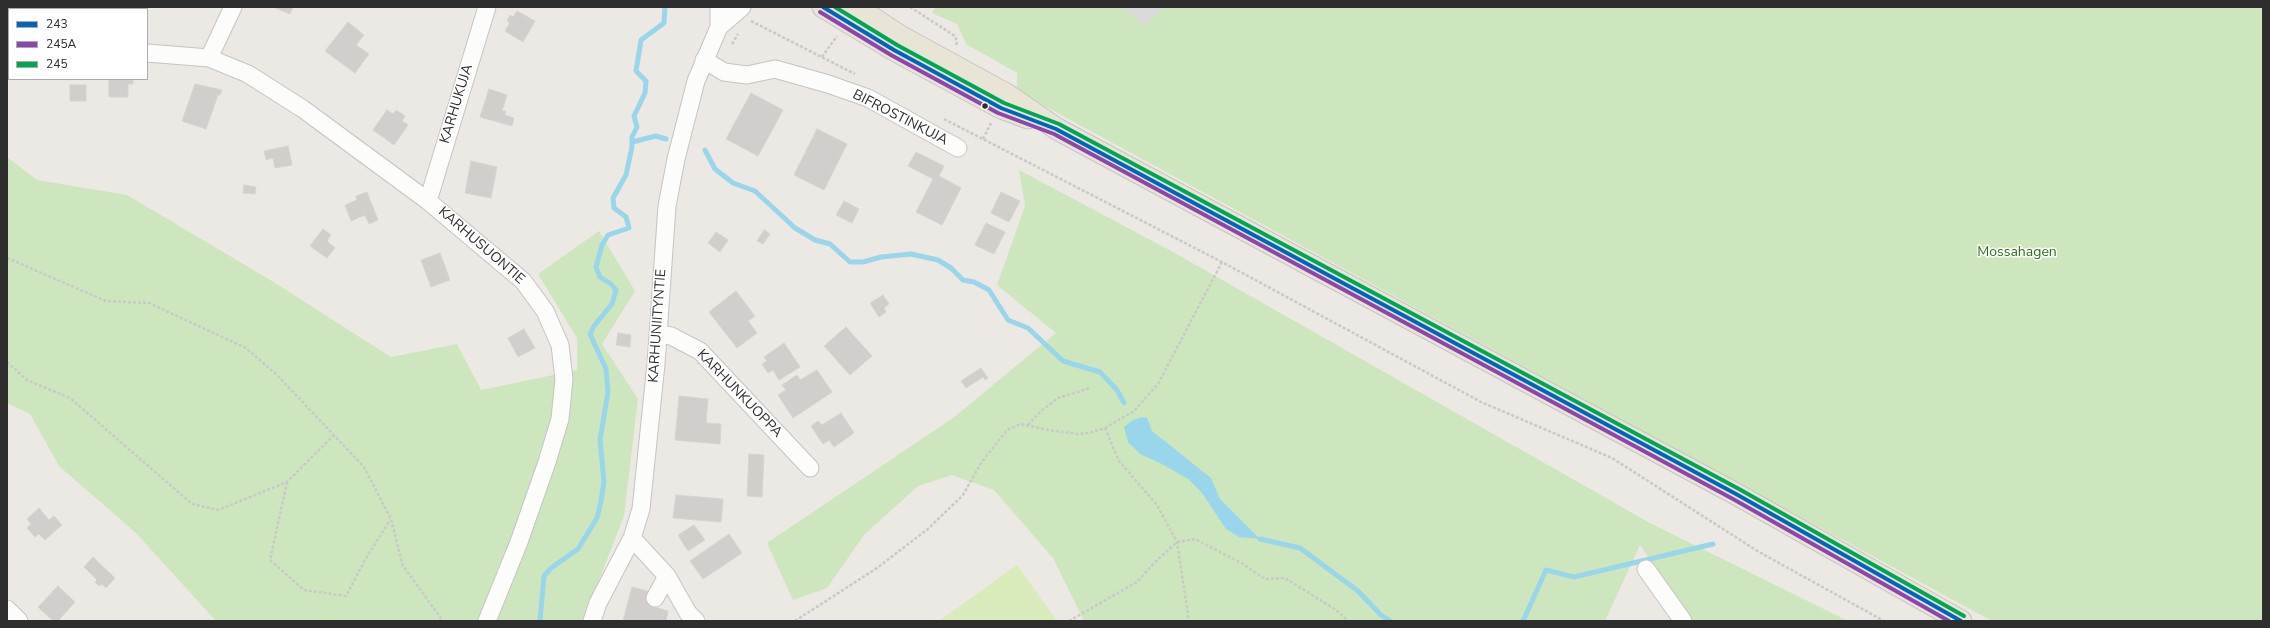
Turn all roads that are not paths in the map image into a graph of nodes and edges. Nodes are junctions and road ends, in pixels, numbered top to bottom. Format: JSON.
{"nodes":[{"id":1,"x":233,"y":7,"type":"edge"},
{"id":2,"x":487,"y":7,"type":"edge"},
{"id":3,"x":719,"y":7,"type":"edge"},
{"id":4,"x":823,"y":7,"type":"edge"},
{"id":5,"x":856,"y":7,"type":"edge"},
{"id":6,"x":745,"y":13,"type":"edge"},
{"id":7,"x":719,"y":27,"type":"junction"},
{"id":8,"x":148,"y":53,"type":"edge"},
{"id":9,"x":209,"y":58,"type":"junction"},
{"id":10,"x":704,"y":60,"type":"junction"},
{"id":11,"x":1056,"y":129,"type":"junction"},
{"id":12,"x":958,"y":148,"type":"dead end"},
{"id":13,"x":428,"y":201,"type":"junction"},
{"id":14,"x":658,"y":334,"type":"junction"},
{"id":15,"x":810,"y":468,"type":"dead end"},
{"id":16,"x":632,"y":538,"type":"junction"},
{"id":17,"x":1646,"y":569,"type":"dead end"},
{"id":18,"x":667,"y":576,"type":"junction"},
{"id":19,"x":654,"y":598,"type":"dead end"},
{"id":20,"x":7,"y":609,"type":"edge"},
{"id":21,"x":19,"y":621,"type":"edge"},
{"id":22,"x":487,"y":621,"type":"edge"},
{"id":23,"x":592,"y":621,"type":"edge"},
{"id":24,"x":696,"y":621,"type":"edge"},
{"id":25,"x":1683,"y":621,"type":"edge"},
{"id":26,"x":1961,"y":621,"type":"edge"}],
"edges":[{"from":1,"to":9,"type":"street"},
{"from":2,"to":13,"type":"street","name":"KARHUKUJA"},
{"from":3,"to":7,"type":"street","name":"KARHUNIITYNTIE"},
{"from":4,"to":11,"type":"main road"},
{"from":5,"to":11,"type":"main road"},
{"from":6,"to":7,"type":"street","name":"KARHUNIITYNTIE"},
{"from":7,"to":10,"type":"street","name":"KARHUNIITYNTIE"},
{"from":8,"to":9,"type":"street","name":"KARHUSUONTIE"},
{"from":9,"to":13,"type":"street","name":"KARHUSUONTIE"},
{"from":10,"to":12,"type":"street","name":"BIFROSTINKUJA"},
{"from":10,"to":14,"type":"street","name":"KARHUNIITYNTIE"},
{"from":11,"to":26,"type":"main road"},
{"from":13,"to":22,"type":"street","name":"KARHUSUONTIE"},
{"from":14,"to":15,"type":"street","name":"KARHUNKUOPPA"},
{"from":14,"to":16,"type":"street","name":"KARHUNIITYNTIE"},
{"from":16,"to":18,"type":"street"},
{"from":16,"to":23,"type":"street","name":"KARHUNIITYNTIE"},
{"from":17,"to":25,"type":"street"},
{"from":18,"to":19,"type":"street"},
{"from":18,"to":24,"type":"street"},
{"from":20,"to":21,"type":"street"}]}
